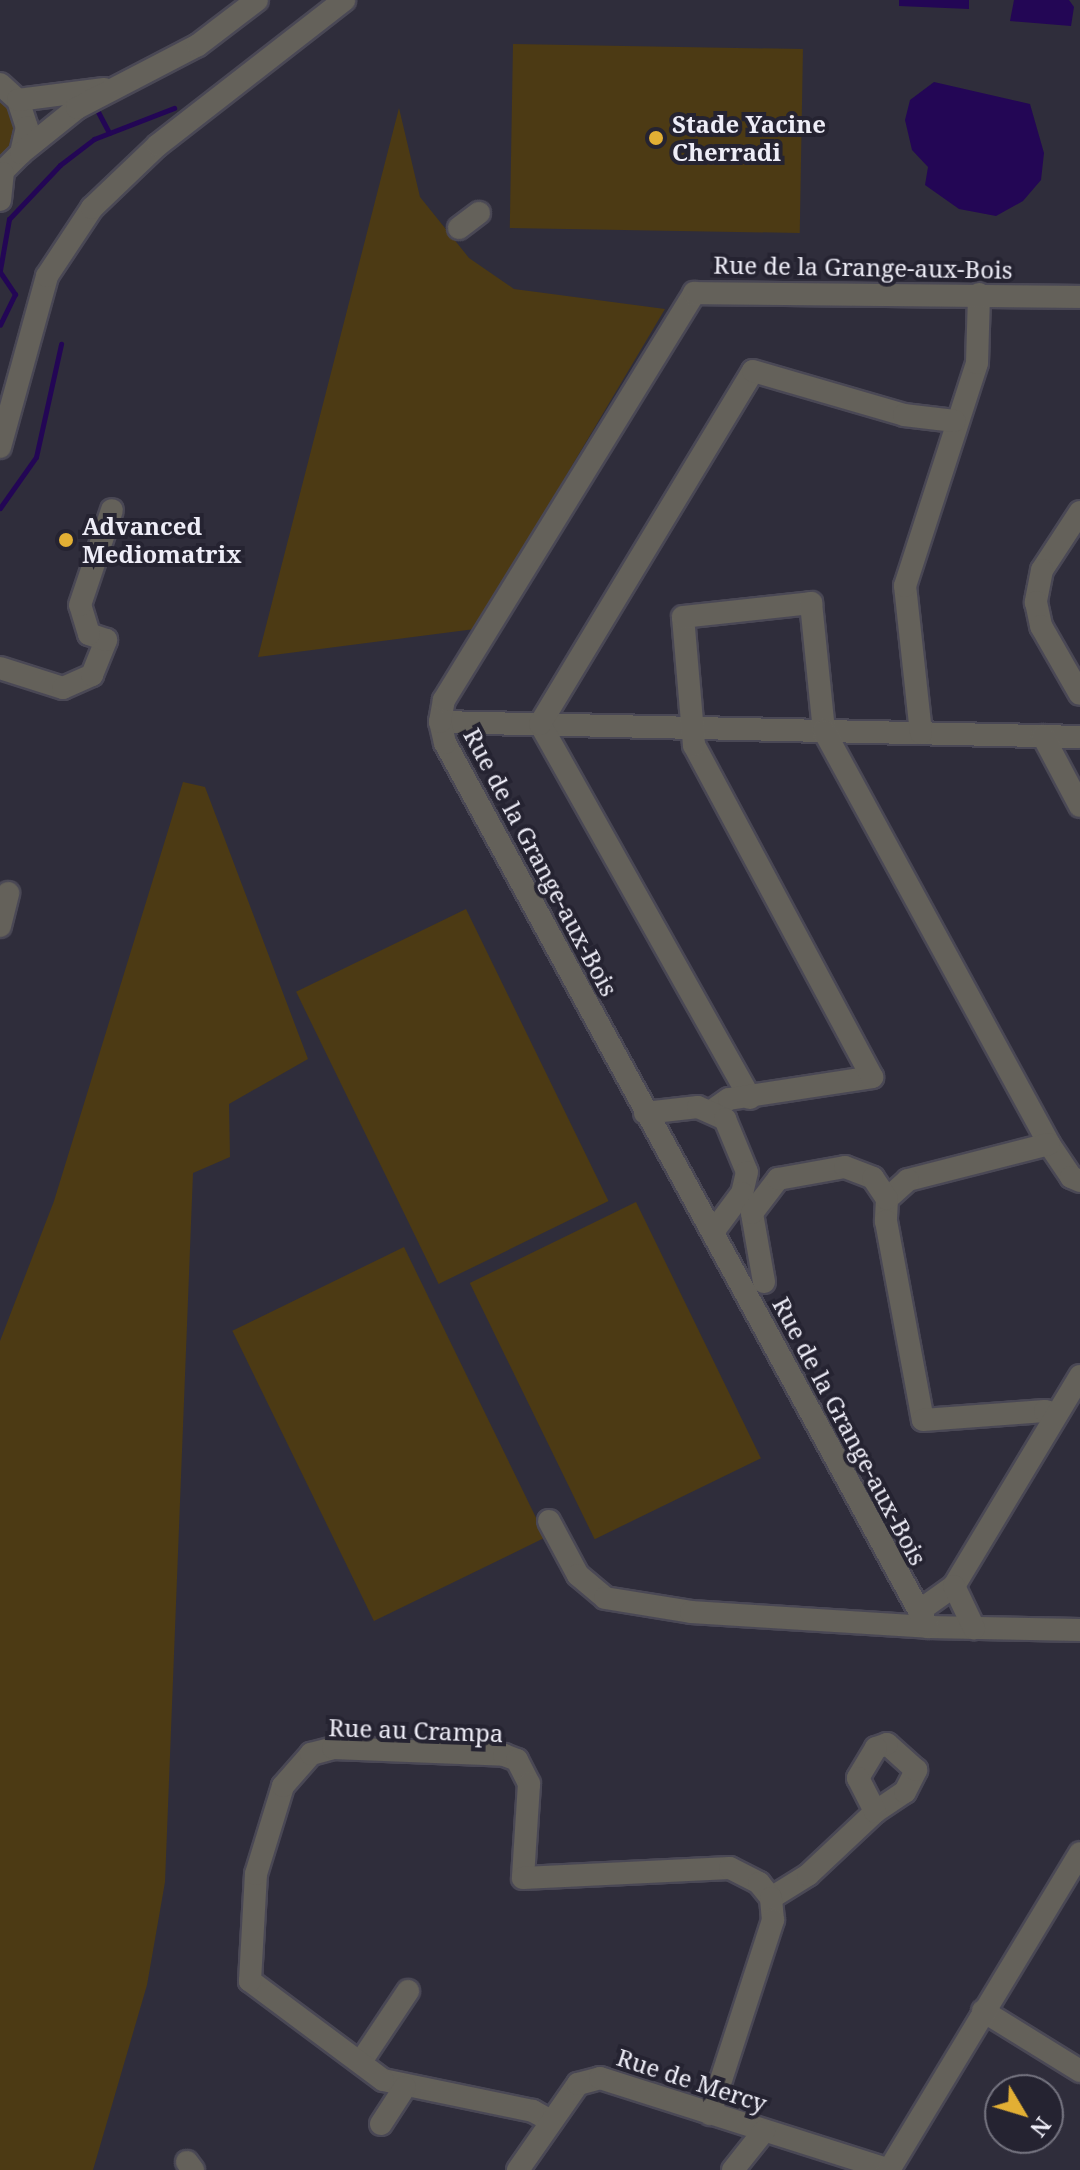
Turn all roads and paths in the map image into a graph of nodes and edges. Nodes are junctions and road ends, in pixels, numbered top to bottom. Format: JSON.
{"nodes":[{"id":1,"x":257,"y":0,"type":"edge"},
{"id":2,"x":344,"y":0,"type":"edge"},
{"id":3,"x":6,"y":87,"type":"edge"},
{"id":4,"x":113,"y":88,"type":"junction"},
{"id":5,"x":21,"y":153,"type":"junction"},
{"id":6,"x":1,"y":173,"type":"edge"},
{"id":7,"x":0,"y":200,"type":"edge"},
{"id":8,"x":479,"y":213,"type":"dead end"},
{"id":9,"x":459,"y":228,"type":"dead end"},
{"id":10,"x":979,"y":294,"type":"junction"},
{"id":11,"x":1080,"y":297,"type":"edge"},
{"id":12,"x":955,"y":421,"type":"junction"},
{"id":13,"x":0,"y":447,"type":"edge"},
{"id":14,"x":112,"y":510,"type":"dead end"},
{"id":15,"x":1080,"y":512,"type":"edge"},
{"id":16,"x":0,"y":668,"type":"edge"},
{"id":17,"x":1080,"y":694,"type":"edge"},
{"id":18,"x":440,"y":722,"type":"junction"},
{"id":19,"x":540,"y":724,"type":"junction"},
{"id":20,"x":692,"y":728,"type":"junction"},
{"id":21,"x":824,"y":731,"type":"junction"},
{"id":22,"x":921,"y":733,"type":"junction"},
{"id":23,"x":1043,"y":736,"type":"junction"},
{"id":24,"x":1080,"y":737,"type":"edge"},
{"id":25,"x":1080,"y":806,"type":"edge"},
{"id":26,"x":8,"y":893,"type":"dead end"},
{"id":27,"x":0,"y":926,"type":"edge"},
{"id":28,"x":750,"y":1098,"type":"junction"},
{"id":29,"x":713,"y":1110,"type":"junction"},
{"id":30,"x":645,"y":1113,"type":"junction"},
{"id":31,"x":1049,"y":1144,"type":"junction"},
{"id":32,"x":1080,"y":1181,"type":"edge"},
{"id":33,"x":887,"y":1199,"type":"junction"},
{"id":34,"x":713,"y":1232,"type":"junction"},
{"id":35,"x":764,"y":1282,"type":"dead end"},
{"id":36,"x":1080,"y":1376,"type":"edge"},
{"id":37,"x":1057,"y":1414,"type":"junction"},
{"id":38,"x":549,"y":1521,"type":"dead end"},
{"id":39,"x":954,"y":1586,"type":"junction"},
{"id":40,"x":923,"y":1619,"type":"junction"},
{"id":41,"x":974,"y":1628,"type":"junction"},
{"id":42,"x":1080,"y":1630,"type":"edge"},
{"id":43,"x":875,"y":1812,"type":"dead end"},
{"id":44,"x":1080,"y":1853,"type":"edge"},
{"id":45,"x":771,"y":1898,"type":"junction"},
{"id":46,"x":408,"y":1991,"type":"dead end"},
{"id":47,"x":983,"y":2011,"type":"junction"},
{"id":48,"x":362,"y":2060,"type":"junction"},
{"id":49,"x":1080,"y":2071,"type":"edge"},
{"id":50,"x":405,"y":2087,"type":"junction"},
{"id":51,"x":710,"y":2114,"type":"junction"},
{"id":52,"x":551,"y":2121,"type":"junction"},
{"id":53,"x":381,"y":2124,"type":"dead end"},
{"id":54,"x":764,"y":2131,"type":"junction"},
{"id":55,"x":518,"y":2170,"type":"edge"},
{"id":56,"x":733,"y":2170,"type":"edge"},
{"id":57,"x":890,"y":2170,"type":"edge"}],
"edges":[{"from":1,"to":4,"type":"street"},
{"from":2,"to":13,"type":"street"},
{"from":3,"to":4,"type":"street"},
{"from":3,"to":5,"type":"street"},
{"from":4,"to":5,"type":"street"},
{"from":5,"to":6,"type":"street"},
{"from":6,"to":7,"type":"street"},
{"from":8,"to":9,"type":"street"},
{"from":10,"to":11,"type":"street","name":"Rue de la Grange-aux-Bois"},
{"from":10,"to":12,"type":"street"},
{"from":10,"to":18,"type":"street","name":"Rue de la Grange-aux-Bois"},
{"from":12,"to":19,"type":"street"},
{"from":12,"to":22,"type":"street"},
{"from":14,"to":16,"type":"street"},
{"from":15,"to":17,"type":"street"},
{"from":18,"to":19,"type":"street"},
{"from":18,"to":30,"type":"street","name":"Rue de la Grange-aux-Bois"},
{"from":19,"to":20,"type":"street"},
{"from":19,"to":28,"type":"street"},
{"from":20,"to":21,"type":"street"},
{"from":20,"to":21,"type":"street"},
{"from":20,"to":28,"type":"street"},
{"from":21,"to":22,"type":"street"},
{"from":21,"to":31,"type":"street"},
{"from":22,"to":23,"type":"street"},
{"from":23,"to":24,"type":"street"},
{"from":23,"to":25,"type":"street"},
{"from":26,"to":27,"type":"street"},
{"from":28,"to":29,"type":"street"},
{"from":29,"to":30,"type":"street"},
{"from":29,"to":34,"type":"street"},
{"from":30,"to":34,"type":"street","name":"Rue de la Grange-aux-Bois"},
{"from":31,"to":32,"type":"street"},
{"from":31,"to":33,"type":"street"},
{"from":33,"to":35,"type":"street"},
{"from":33,"to":37,"type":"street"},
{"from":34,"to":40,"type":"street","name":"Rue de la Grange-aux-Bois"},
{"from":36,"to":37,"type":"street"},
{"from":37,"to":39,"type":"street"},
{"from":38,"to":40,"type":"street"},
{"from":39,"to":40,"type":"street"},
{"from":39,"to":41,"type":"street"},
{"from":40,"to":41,"type":"street"},
{"from":41,"to":42,"type":"street"},
{"from":43,"to":45,"type":"street"},
{"from":44,"to":47,"type":"street"},
{"from":45,"to":48,"type":"street","name":"Rue au Crampa"},
{"from":45,"to":51,"type":"street"},
{"from":46,"to":48,"type":"street"},
{"from":47,"to":49,"type":"street"},
{"from":47,"to":57,"type":"street"},
{"from":48,"to":50,"type":"street","name":"Rue au Crampa"},
{"from":50,"to":52,"type":"street","name":"Rue au Crampa"},
{"from":50,"to":53,"type":"street"},
{"from":51,"to":52,"type":"street","name":"Rue de Mercy"},
{"from":51,"to":54,"type":"street","name":"Rue de Mercy"},
{"from":52,"to":55,"type":"street","name":"Rue de Mercy"},
{"from":54,"to":56,"type":"street"},
{"from":54,"to":57,"type":"street","name":"Rue de Mercy"}]}
